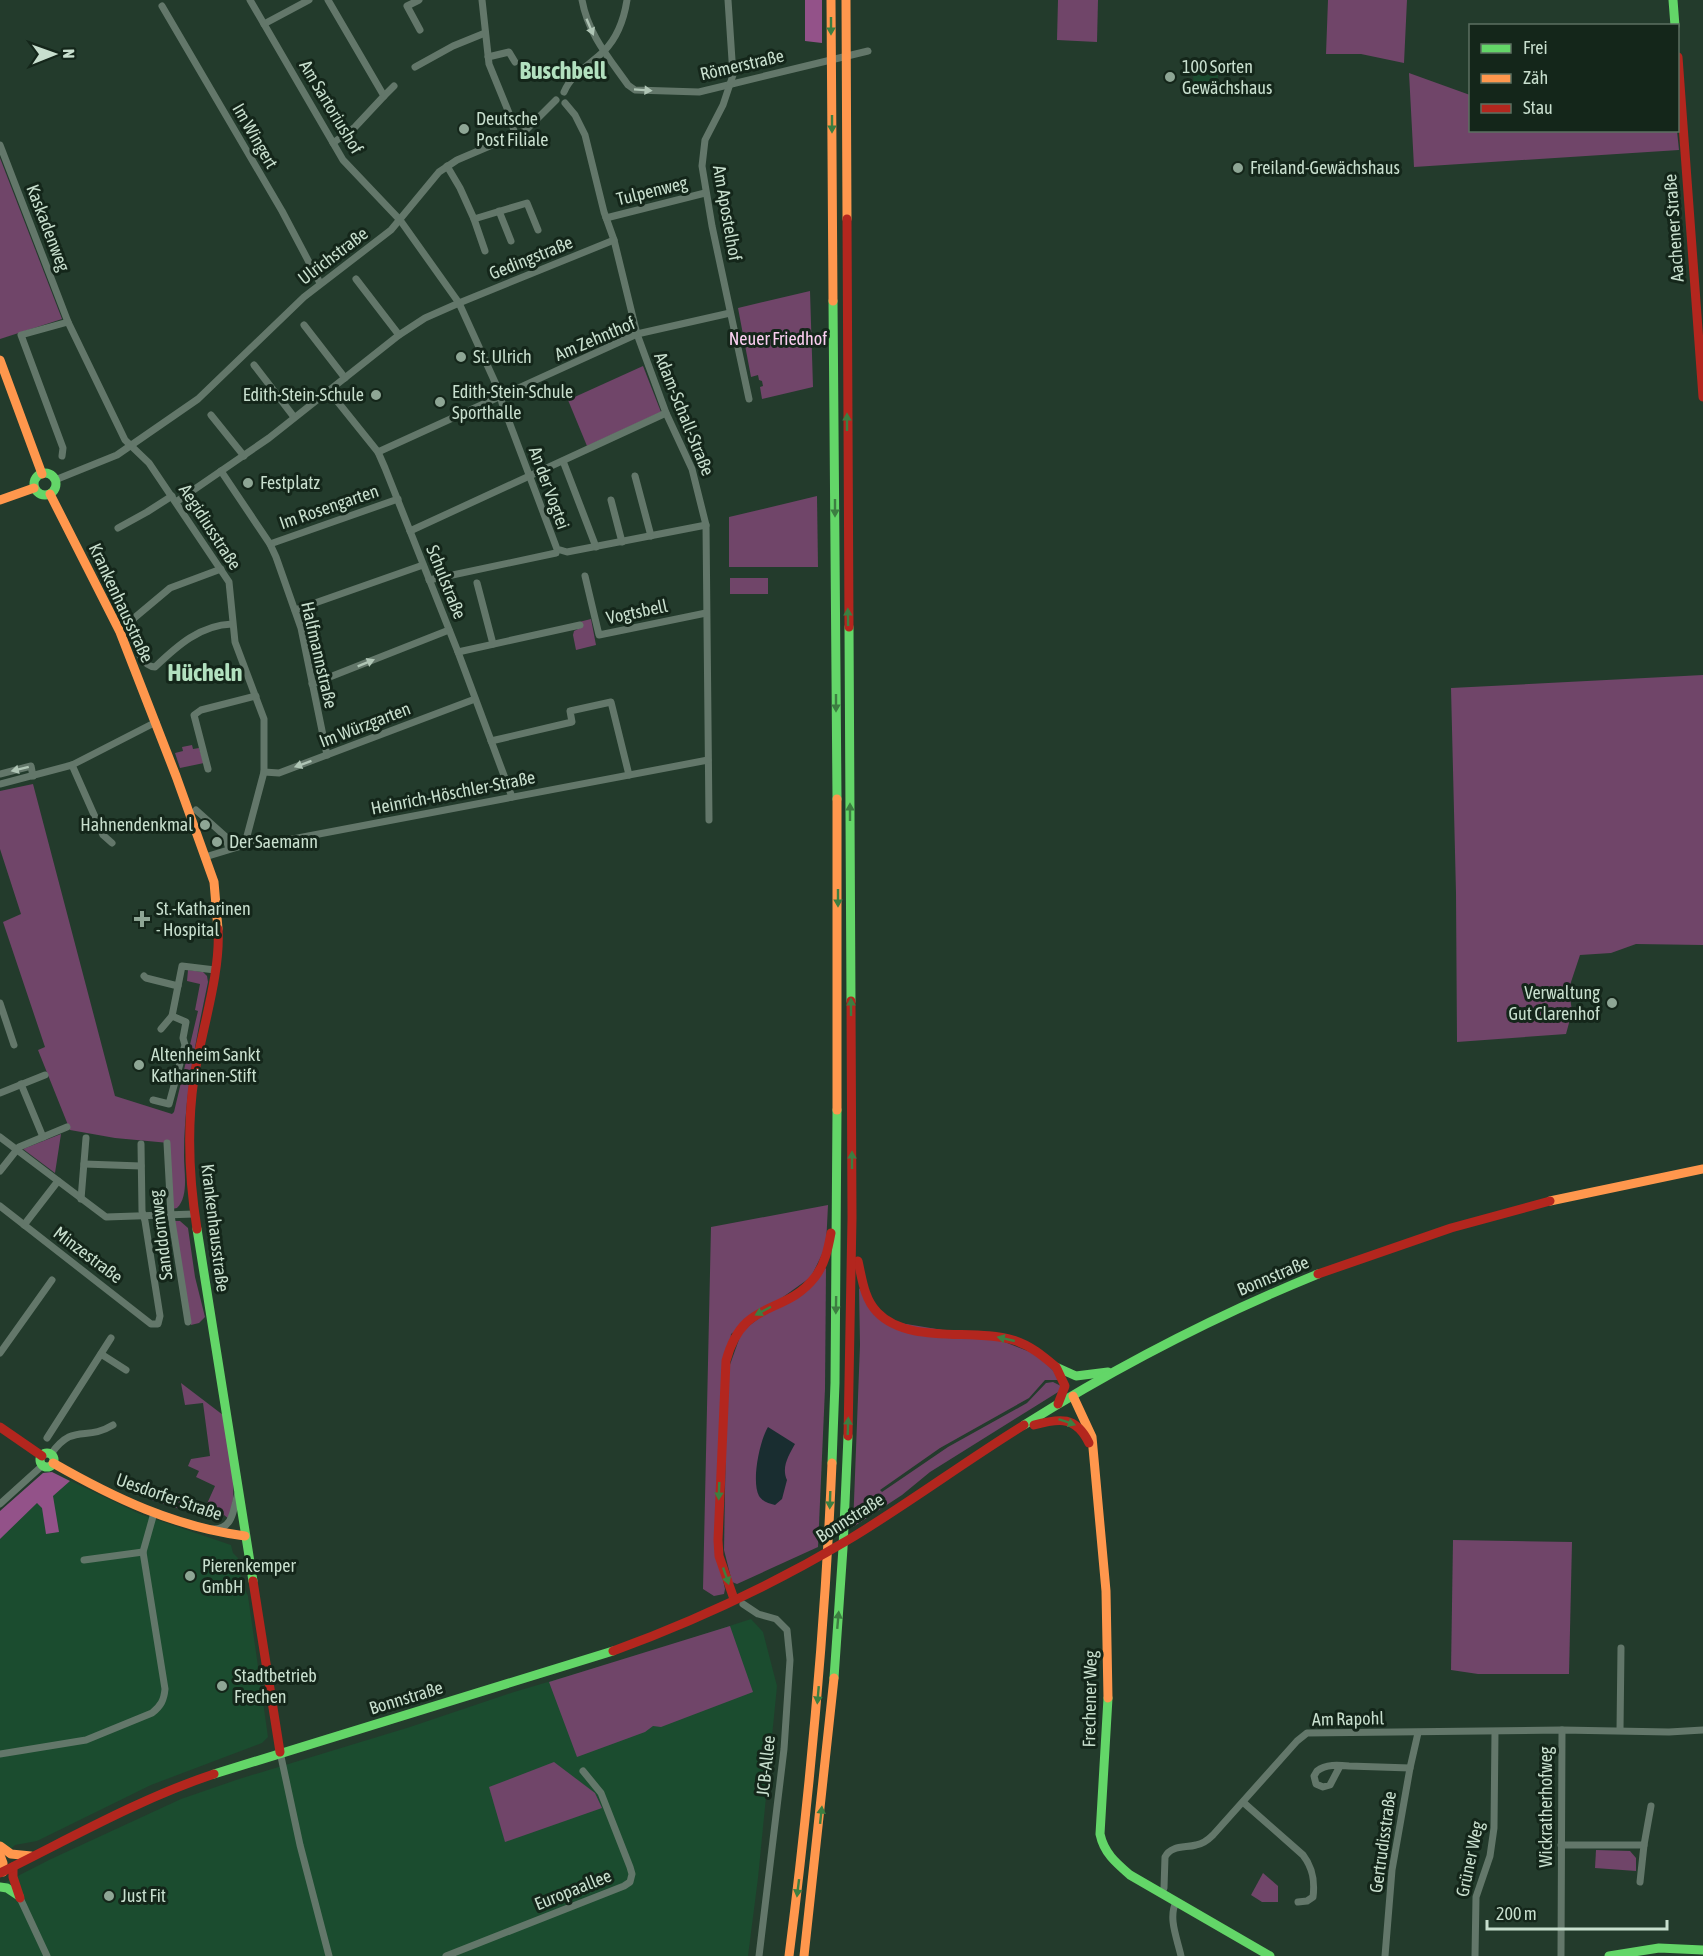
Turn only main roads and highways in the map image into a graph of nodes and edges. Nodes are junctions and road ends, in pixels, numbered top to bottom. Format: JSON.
{"nodes":[{"id":1,"x":831,"y":0,"type":"edge"},
{"id":2,"x":846,"y":0,"type":"edge"},
{"id":3,"x":1673,"y":0,"type":"edge"},
{"id":4,"x":1675,"y":24,"type":"edge"},
{"id":5,"x":1679,"y":83,"type":"edge"},
{"id":6,"x":0,"y":360,"type":"edge"},
{"id":7,"x":1703,"y":397,"type":"edge"},
{"id":8,"x":42,"y":474,"type":"junction"},
{"id":9,"x":34,"y":488,"type":"junction"},
{"id":10,"x":50,"y":494,"type":"junction"},
{"id":11,"x":0,"y":500,"type":"edge"},
{"id":12,"x":1703,"y":1169,"type":"edge"},
{"id":13,"x":836,"y":1202,"type":"junction"},
{"id":14,"x":852,"y":1218,"type":"junction"},
{"id":15,"x":1056,"y":1366,"type":"junction"},
{"id":16,"x":1116,"y":1371,"type":"junction"},
{"id":17,"x":1073,"y":1396,"type":"junction"},
{"id":18,"x":1057,"y":1406,"type":"junction"},
{"id":19,"x":0,"y":1427,"type":"edge"},
{"id":20,"x":1020,"y":1429,"type":"junction"},
{"id":21,"x":1095,"y":1460,"type":"junction"},
{"id":22,"x":245,"y":1536,"type":"junction"},
{"id":23,"x":734,"y":1599,"type":"junction"},
{"id":24,"x":280,"y":1752,"type":"junction"},
{"id":25,"x":0,"y":1846,"type":"edge"},
{"id":26,"x":0,"y":1855,"type":"edge"},
{"id":27,"x":34,"y":1857,"type":"junction"},
{"id":28,"x":13,"y":1867,"type":"junction"},
{"id":29,"x":1,"y":1873,"type":"edge"},
{"id":30,"x":0,"y":1887,"type":"edge"},
{"id":31,"x":1703,"y":1950,"type":"edge"},
{"id":32,"x":789,"y":1956,"type":"edge"},
{"id":33,"x":804,"y":1956,"type":"edge"},
{"id":34,"x":1270,"y":1956,"type":"edge"},
{"id":35,"x":1609,"y":1956,"type":"edge"}],
"edges":[{"from":1,"to":13,"type":"main road","one_way":true},
{"from":14,"to":2,"type":"main road","one_way":true},
{"from":3,"to":4,"type":"main road"},
{"from":5,"to":7,"type":"main road","name":"Aachener Straße"},
{"from":6,"to":8,"type":"main road"},
{"from":8,"to":9,"type":"main road"},
{"from":8,"to":10,"type":"main road"},
{"from":9,"to":10,"type":"main road"},
{"from":9,"to":11,"type":"main road"},
{"from":10,"to":22,"type":"main road","name":"Krankenhausstraße"},
{"from":12,"to":16,"type":"main road","name":"Bonnstraße"},
{"from":13,"to":23,"type":"main road","one_way":true},
{"from":13,"to":32,"type":"main road","one_way":true},
{"from":15,"to":14,"type":"main road","one_way":true},
{"from":33,"to":14,"type":"main road","one_way":true},
{"from":15,"to":16,"type":"main road"},
{"from":15,"to":18,"type":"main road"},
{"from":16,"to":17,"type":"main road","name":"Bonnstraße"},
{"from":17,"to":18,"type":"main road","name":"Bonnstraße"},
{"from":17,"to":21,"type":"main road","name":"Frechener Weg"},
{"from":18,"to":20,"type":"main road","name":"Bonnstraße"},
{"from":19,"to":22,"type":"main road","name":"Uesdorfer Straße"},
{"from":20,"to":21,"type":"main road","name":"Frechener Weg","one_way":true},
{"from":20,"to":23,"type":"main road","name":"Bonnstraße"},
{"from":21,"to":34,"type":"main road","name":"Frechener Weg"},
{"from":22,"to":24,"type":"main road","name":"Krankenhausstraße"},
{"from":23,"to":24,"type":"main road","name":"Bonnstraße"},
{"from":24,"to":27,"type":"main road","name":"Bonnstraße"},
{"from":25,"to":27,"type":"main road"},
{"from":26,"to":29,"type":"main road"},
{"from":27,"to":28,"type":"main road","name":"Bonnstraße"},
{"from":28,"to":29,"type":"main road","name":"Bonnstraße"},
{"from":28,"to":30,"type":"main road"},
{"from":31,"to":35,"type":"main road"}]}
